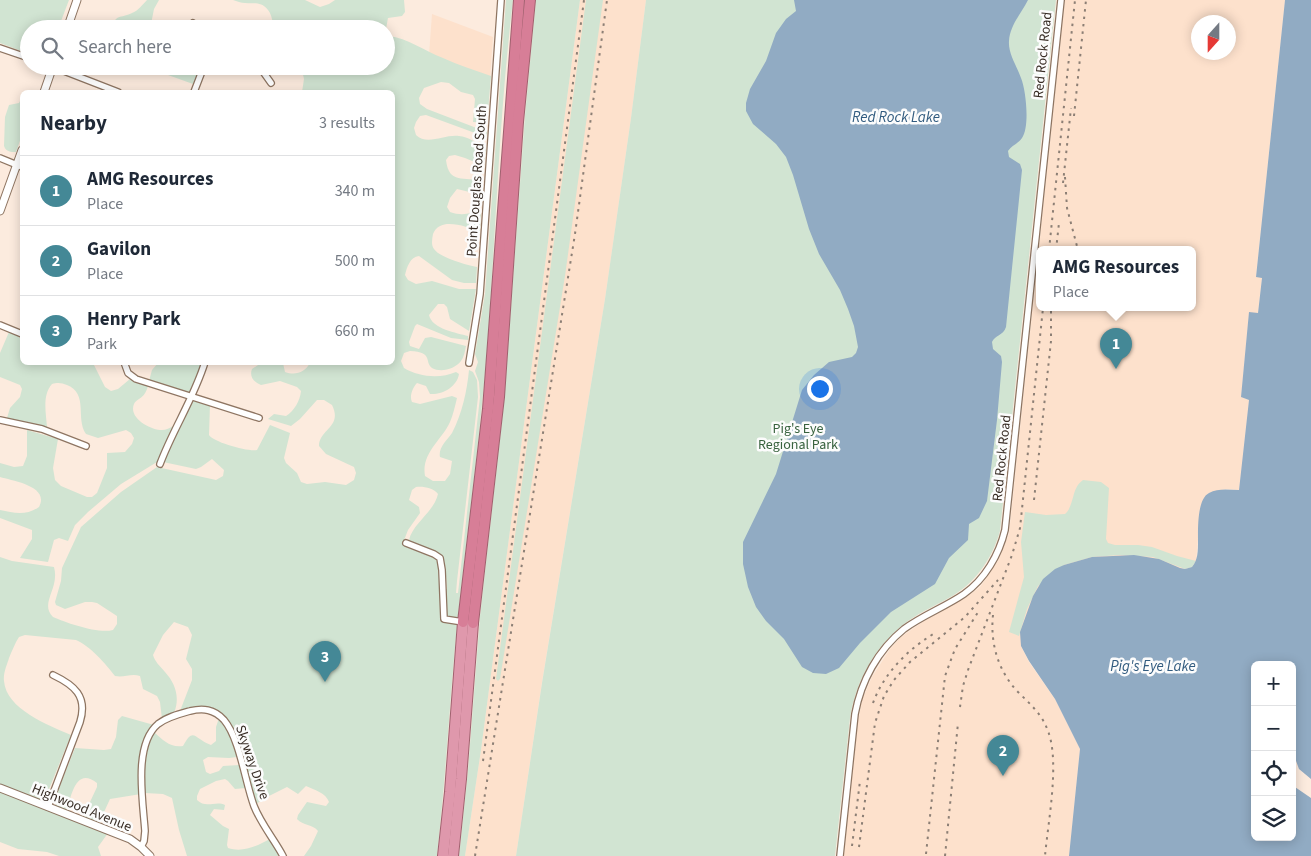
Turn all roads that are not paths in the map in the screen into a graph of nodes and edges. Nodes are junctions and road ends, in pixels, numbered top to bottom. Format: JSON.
{"nodes":[{"id":1,"x":77,"y":0,"type":"edge"},
{"id":2,"x":500,"y":0,"type":"edge"},
{"id":3,"x":519,"y":0,"type":"edge"},
{"id":4,"x":530,"y":0,"type":"edge"},
{"id":5,"x":1060,"y":0,"type":"edge"},
{"id":6,"x":70,"y":20,"type":"edge"},
{"id":7,"x":0,"y":48,"type":"edge"},
{"id":8,"x":20,"y":55,"type":"edge"},
{"id":9,"x":50,"y":75,"type":"edge"},
{"id":10,"x":76,"y":75,"type":"edge"},
{"id":11,"x":201,"y":75,"type":"edge"},
{"id":12,"x":265,"y":75,"type":"edge"},
{"id":13,"x":271,"y":83,"type":"dead end"},
{"id":14,"x":45,"y":90,"type":"edge"},
{"id":15,"x":113,"y":90,"type":"edge"},
{"id":16,"x":195,"y":90,"type":"edge"},
{"id":17,"x":0,"y":158,"type":"edge"},
{"id":18,"x":20,"y":166,"type":"edge"},
{"id":19,"x":0,"y":211,"type":"edge"},
{"id":20,"x":0,"y":325,"type":"edge"},
{"id":21,"x":20,"y":333,"type":"edge"},
{"id":22,"x":469,"y":363,"type":"dead end"},
{"id":23,"x":125,"y":365,"type":"edge"},
{"id":24,"x":204,"y":365,"type":"edge"},
{"id":25,"x":191,"y":398,"type":"junction"},
{"id":26,"x":259,"y":418,"type":"dead end"},
{"id":27,"x":0,"y":420,"type":"edge"},
{"id":28,"x":86,"y":446,"type":"dead end"},
{"id":29,"x":160,"y":464,"type":"dead end"},
{"id":30,"x":406,"y":543,"type":"dead end"},
{"id":31,"x":468,"y":623,"type":"junction"},
{"id":32,"x":52,"y":675,"type":"dead end"},
{"id":33,"x":0,"y":788,"type":"edge"},
{"id":34,"x":48,"y":807,"type":"junction"},
{"id":35,"x":141,"y":847,"type":"junction"},
{"id":36,"x":150,"y":856,"type":"edge"},
{"id":37,"x":283,"y":856,"type":"edge"},
{"id":38,"x":443,"y":856,"type":"edge"},
{"id":39,"x":453,"y":856,"type":"edge"},
{"id":40,"x":840,"y":856,"type":"edge"}],
"edges":[{"from":1,"to":6,"type":"street"},
{"from":2,"to":22,"type":"street","name":"Point Douglas Road South"},
{"from":3,"to":31,"type":"highway"},
{"from":4,"to":31,"type":"highway"},
{"from":5,"to":40,"type":"street","name":"Red Rock Road"},
{"from":7,"to":8,"type":"street"},
{"from":9,"to":14,"type":"street"},
{"from":10,"to":15,"type":"street"},
{"from":11,"to":16,"type":"street"},
{"from":12,"to":13,"type":"street"},
{"from":17,"to":18,"type":"street"},
{"from":18,"to":19,"type":"street"},
{"from":20,"to":21,"type":"street"},
{"from":23,"to":25,"type":"street"},
{"from":24,"to":25,"type":"street"},
{"from":25,"to":26,"type":"street"},
{"from":25,"to":29,"type":"street"},
{"from":27,"to":28,"type":"street"},
{"from":30,"to":31,"type":"street"},
{"from":31,"to":38,"type":"highway"},
{"from":31,"to":39,"type":"highway"},
{"from":32,"to":34,"type":"street"},
{"from":33,"to":34,"type":"street","name":"Highwood Avenue"},
{"from":34,"to":35,"type":"street","name":"Highwood Avenue"},
{"from":35,"to":36,"type":"street","name":"Highwood Avenue"},
{"from":35,"to":37,"type":"street","name":"Skyway Drive"}]}
